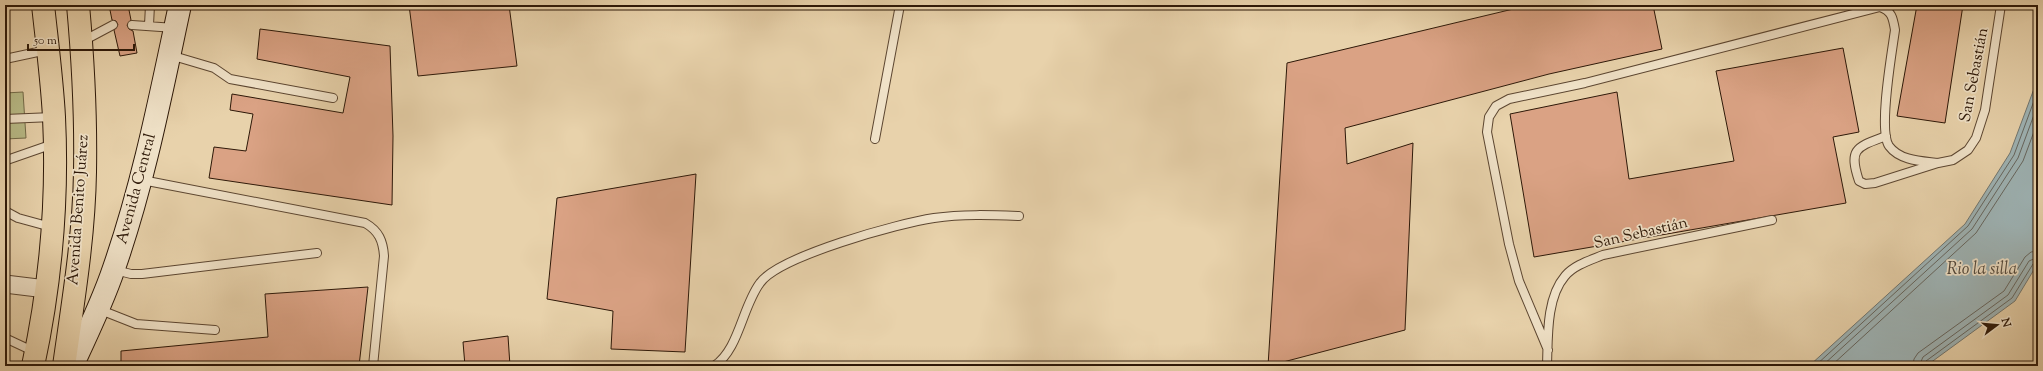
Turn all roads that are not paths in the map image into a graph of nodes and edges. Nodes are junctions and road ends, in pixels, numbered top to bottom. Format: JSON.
{"nodes":[{"id":1,"x":43,"y":5,"type":"edge"},
{"id":2,"x":78,"y":5,"type":"edge"},
{"id":3,"x":150,"y":5,"type":"edge"},
{"id":4,"x":180,"y":5,"type":"edge"},
{"id":5,"x":900,"y":5,"type":"edge"},
{"id":6,"x":2001,"y":5,"type":"edge"},
{"id":7,"x":113,"y":25,"type":"dead end"},
{"id":8,"x":132,"y":25,"type":"dead end"},
{"id":9,"x":149,"y":25,"type":"junction"},
{"id":10,"x":175,"y":28,"type":"junction"},
{"id":11,"x":81,"y":42,"type":"junction"},
{"id":12,"x":48,"y":50,"type":"junction"},
{"id":13,"x":169,"y":55,"type":"junction"},
{"id":14,"x":5,"y":59,"type":"edge"},
{"id":15,"x":333,"y":98,"type":"dead end"},
{"id":16,"x":54,"y":117,"type":"junction"},
{"id":17,"x":5,"y":119,"type":"edge"},
{"id":18,"x":1886,"y":136,"type":"junction"},
{"id":19,"x":875,"y":139,"type":"dead end"},
{"id":20,"x":54,"y":144,"type":"junction"},
{"id":21,"x":7,"y":160,"type":"dead end"},
{"id":22,"x":1938,"y":163,"type":"junction"},
{"id":23,"x":142,"y":180,"type":"junction"},
{"id":24,"x":5,"y":211,"type":"edge"},
{"id":25,"x":1019,"y":216,"type":"dead end"},
{"id":26,"x":1772,"y":220,"type":"dead end"},
{"id":27,"x":51,"y":226,"type":"junction"},
{"id":28,"x":317,"y":253,"type":"dead end"},
{"id":29,"x":114,"y":270,"type":"junction"},
{"id":30,"x":5,"y":284,"type":"edge"},
{"id":31,"x":46,"y":289,"type":"junction"},
{"id":32,"x":97,"y":309,"type":"junction"},
{"id":33,"x":215,"y":330,"type":"dead end"},
{"id":34,"x":5,"y":338,"type":"edge"},
{"id":35,"x":1548,"y":350,"type":"junction"},
{"id":36,"x":34,"y":359,"type":"edge"},
{"id":37,"x":64,"y":366,"type":"edge"},
{"id":38,"x":72,"y":366,"type":"edge"},
{"id":39,"x":373,"y":366,"type":"edge"},
{"id":40,"x":714,"y":366,"type":"edge"},
{"id":41,"x":1547,"y":366,"type":"edge"}],
"edges":[{"from":1,"to":12,"type":"main road","name":"Avenida Benito Juárez"},
{"from":2,"to":11,"type":"main road","name":"Avenida Benito Juárez"},
{"from":3,"to":9,"type":"lane"},
{"from":4,"to":10,"type":"main road","name":"Avenida Central"},
{"from":5,"to":19,"type":"lane"},
{"from":6,"to":22,"type":"lane","name":"San Sebastián"},
{"from":7,"to":11,"type":"lane"},
{"from":8,"to":9,"type":"lane"},
{"from":9,"to":10,"type":"lane"},
{"from":10,"to":13,"type":"main road","name":"Avenida Central"},
{"from":11,"to":37,"type":"main road","name":"Avenida Benito Juárez"},
{"from":12,"to":14,"type":"lane"},
{"from":12,"to":16,"type":"main road","name":"Avenida Benito Juárez"},
{"from":13,"to":15,"type":"lane"},
{"from":13,"to":23,"type":"main road","name":"Avenida Central"},
{"from":16,"to":17,"type":"lane"},
{"from":16,"to":20,"type":"main road","name":"Avenida Benito Juárez"},
{"from":18,"to":22,"type":"lane"},
{"from":18,"to":22,"type":"lane","name":"San Sebastián"},
{"from":18,"to":35,"type":"lane"},
{"from":20,"to":21,"type":"lane"},
{"from":20,"to":27,"type":"main road","name":"Avenida Benito Juárez"},
{"from":23,"to":29,"type":"main road","name":"Avenida Central"},
{"from":23,"to":39,"type":"lane"},
{"from":24,"to":27,"type":"lane"},
{"from":25,"to":40,"type":"lane"},
{"from":26,"to":35,"type":"lane","name":"San Sebastián"},
{"from":27,"to":31,"type":"main road","name":"Avenida Benito Juárez"},
{"from":28,"to":29,"type":"lane"},
{"from":29,"to":32,"type":"main road","name":"Avenida Central"},
{"from":30,"to":31,"type":"street"},
{"from":31,"to":36,"type":"main road","name":"Avenida Benito Juárez"},
{"from":32,"to":33,"type":"lane"},
{"from":32,"to":38,"type":"main road","name":"Avenida Central"},
{"from":34,"to":36,"type":"lane"},
{"from":35,"to":41,"type":"lane","name":"San Sebastián"}]}
